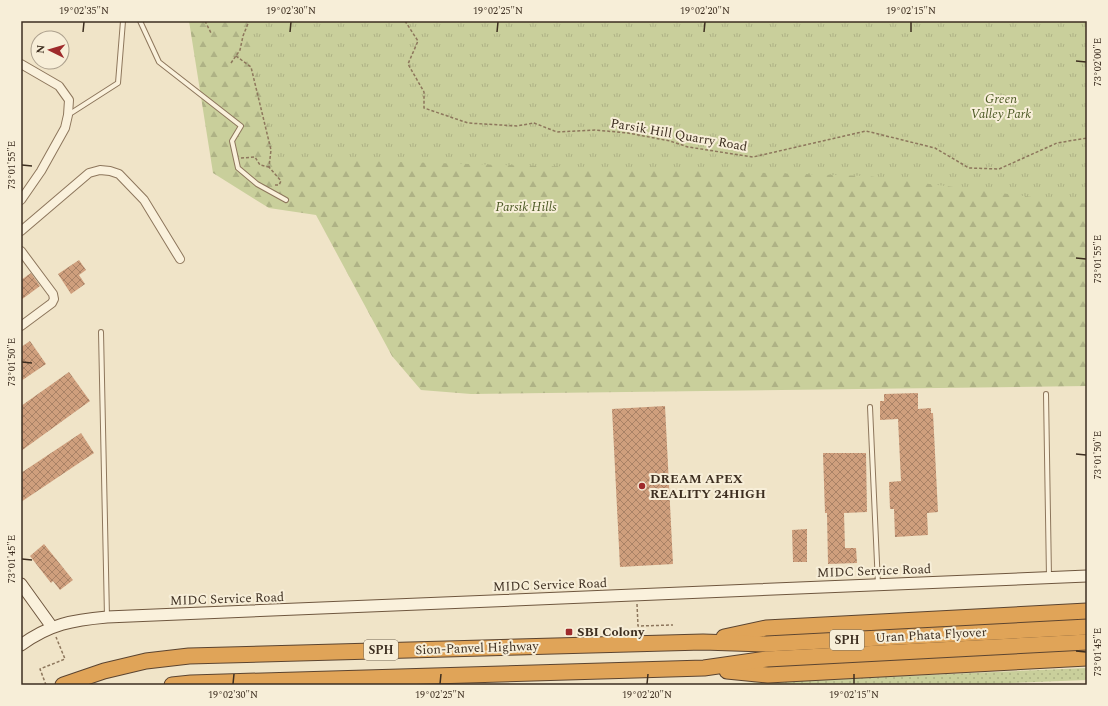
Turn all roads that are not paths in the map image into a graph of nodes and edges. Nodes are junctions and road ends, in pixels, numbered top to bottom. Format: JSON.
{"nodes":[{"id":1,"x":123,"y":21,"type":"edge"},
{"id":2,"x":140,"y":21,"type":"edge"},
{"id":3,"x":21,"y":64,"type":"edge"},
{"id":4,"x":68,"y":115,"type":"junction"},
{"id":5,"x":21,"y":200,"type":"edge"},
{"id":6,"x":286,"y":200,"type":"dead end"},
{"id":7,"x":21,"y":231,"type":"edge"},
{"id":8,"x":21,"y":251,"type":"edge"},
{"id":9,"x":180,"y":259,"type":"dead end"},
{"id":10,"x":21,"y":326,"type":"edge"},
{"id":11,"x":101,"y":332,"type":"dead end"},
{"id":12,"x":1046,"y":394,"type":"dead end"},
{"id":13,"x":870,"y":407,"type":"dead end"},
{"id":14,"x":1087,"y":576,"type":"edge"},
{"id":15,"x":1049,"y":578,"type":"junction"},
{"id":16,"x":21,"y":584,"type":"edge"},
{"id":17,"x":878,"y":585,"type":"junction"},
{"id":18,"x":1087,"y":611,"type":"edge"},
{"id":19,"x":107,"y":617,"type":"junction"},
{"id":20,"x":52,"y":627,"type":"junction"},
{"id":21,"x":1087,"y":627,"type":"edge"},
{"id":22,"x":703,"y":642,"type":"junction"},
{"id":23,"x":1087,"y":642,"type":"edge"},
{"id":24,"x":21,"y":645,"type":"edge"},
{"id":25,"x":1087,"y":658,"type":"edge"},
{"id":26,"x":704,"y":668,"type":"junction"},
{"id":27,"x":63,"y":685,"type":"edge"},
{"id":28,"x":172,"y":685,"type":"edge"}],
"edges":[{"from":1,"to":4,"type":"lane"},
{"from":2,"to":6,"type":"lane"},
{"from":3,"to":4,"type":"street"},
{"from":4,"to":5,"type":"street"},
{"from":7,"to":9,"type":"street"},
{"from":8,"to":10,"type":"street"},
{"from":11,"to":19,"type":"lane"},
{"from":12,"to":15,"type":"lane"},
{"from":13,"to":17,"type":"lane"},
{"from":14,"to":15,"type":"street","name":"MIDC Service Road"},
{"from":15,"to":17,"type":"street","name":"MIDC Service Road"},
{"from":16,"to":20,"type":"street"},
{"from":17,"to":19,"type":"street","name":"MIDC Service Road"},
{"from":18,"to":22,"type":"highway"},
{"from":19,"to":20,"type":"street","name":"MIDC Service Road"},
{"from":20,"to":24,"type":"street","name":"MIDC Service Road"},
{"from":21,"to":22,"type":"highway","name":"Uran Phata Flyover","number":"SPH"},
{"from":22,"to":27,"type":"highway","name":"Sion-Panvel Highway","number":"SPH"},
{"from":23,"to":26,"type":"highway","name":"Uran Phata Flyover","number":"SPH"},
{"from":25,"to":26,"type":"highway"},
{"from":26,"to":28,"type":"highway","number":"SPH"}]}
